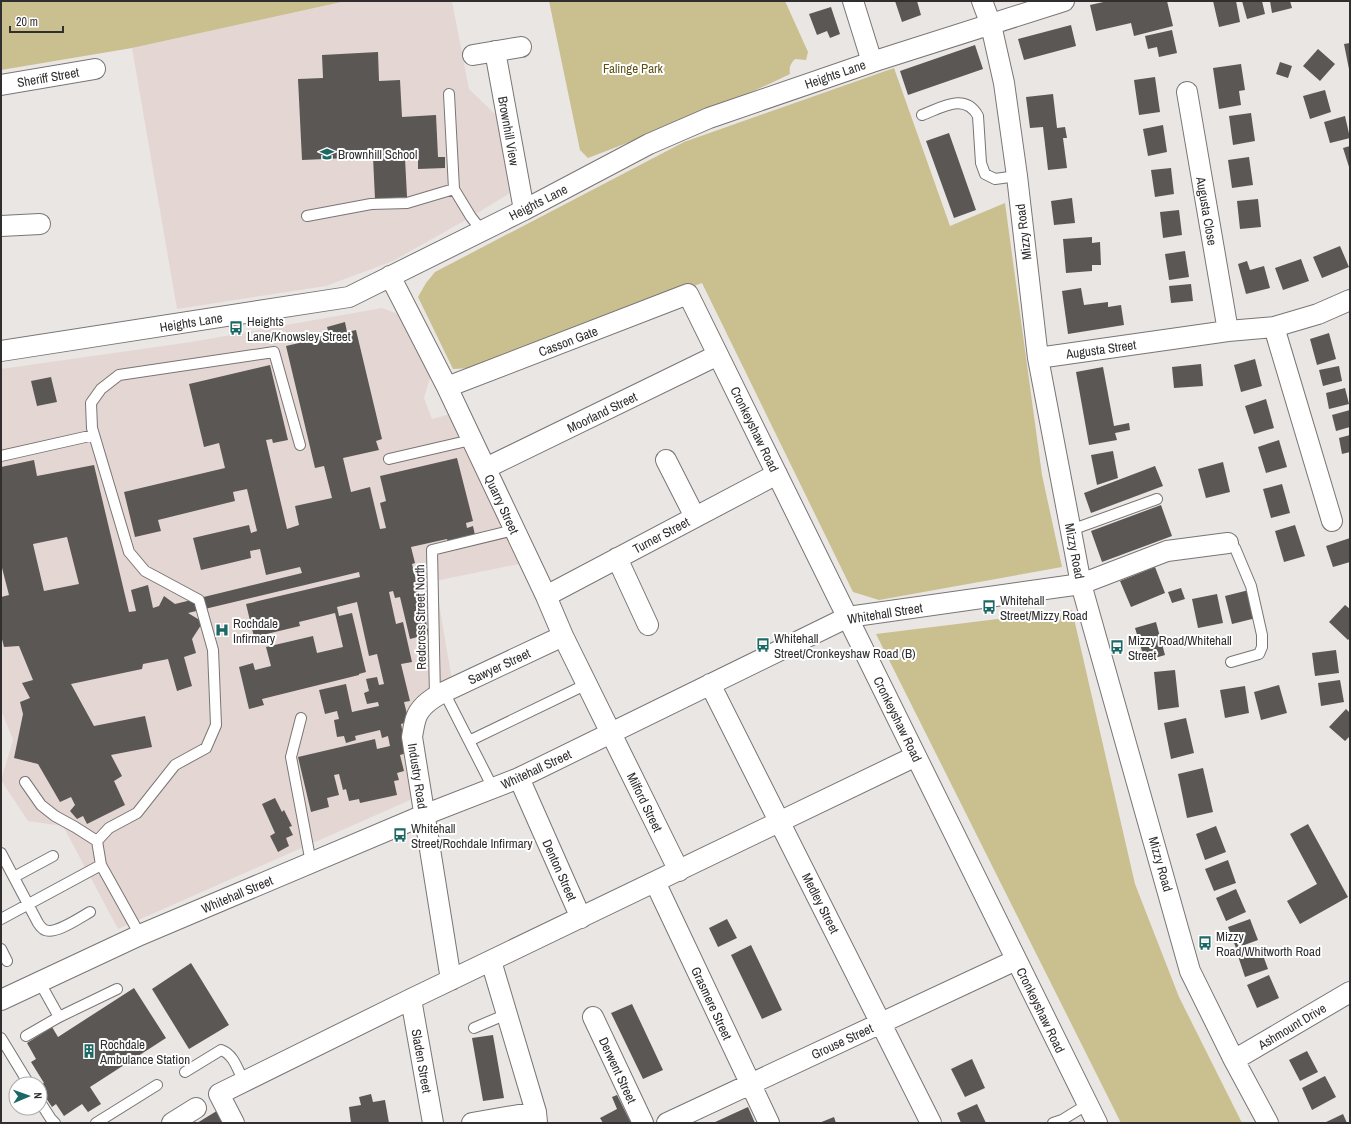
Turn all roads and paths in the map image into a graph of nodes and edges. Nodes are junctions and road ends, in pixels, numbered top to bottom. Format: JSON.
{"nodes":[{"id":1,"x":853,"y":1,"type":"edge"},
{"id":2,"x":982,"y":1,"type":"edge"},
{"id":3,"x":1064,"y":1,"type":"edge"},
{"id":4,"x":991,"y":25,"type":"junction"},
{"id":5,"x":521,"y":47,"type":"dead end"},
{"id":6,"x":495,"y":51,"type":"junction"},
{"id":7,"x":473,"y":56,"type":"dead end"},
{"id":8,"x":872,"y":62,"type":"junction"},
{"id":9,"x":95,"y":69,"type":"dead end"},
{"id":10,"x":1,"y":85,"type":"edge"},
{"id":11,"x":1187,"y":92,"type":"dead end"},
{"id":12,"x":449,"y":94,"type":"dead end"},
{"id":13,"x":922,"y":115,"type":"dead end"},
{"id":14,"x":1017,"y":176,"type":"junction"},
{"id":15,"x":454,"y":189,"type":"junction"},
{"id":16,"x":524,"y":210,"type":"junction"},
{"id":17,"x":307,"y":216,"type":"dead end"},
{"id":18,"x":40,"y":224,"type":"dead end"},
{"id":19,"x":1,"y":226,"type":"edge"},
{"id":20,"x":482,"y":231,"type":"junction"},
{"id":21,"x":390,"y":276,"type":"junction"},
{"id":22,"x":688,"y":294,"type":"joint"},
{"id":23,"x":1350,"y":300,"type":"edge"},
{"id":24,"x":1274,"y":327,"type":"junction"},
{"id":25,"x":1228,"y":331,"type":"junction"},
{"id":26,"x":1,"y":351,"type":"edge"},
{"id":27,"x":718,"y":355,"type":"junction"},
{"id":28,"x":1038,"y":358,"type":"junction"},
{"id":29,"x":447,"y":387,"type":"junction"},
{"id":30,"x":94,"y":435,"type":"junction"},
{"id":31,"x":472,"y":440,"type":"junction"},
{"id":32,"x":300,"y":445,"type":"dead end"},
{"id":33,"x":1,"y":456,"type":"edge"},
{"id":34,"x":389,"y":458,"type":"dead end"},
{"id":35,"x":666,"y":460,"type":"dead end"},
{"id":36,"x":486,"y":468,"type":"junction"},
{"id":37,"x":777,"y":474,"type":"junction"},
{"id":38,"x":1157,"y":499,"type":"dead end"},
{"id":39,"x":694,"y":517,"type":"junction"},
{"id":40,"x":1332,"y":521,"type":"dead end"},
{"id":41,"x":514,"y":530,"type":"junction"},
{"id":42,"x":1071,"y":530,"type":"junction"},
{"id":43,"x":1228,"y":543,"type":"joint"},
{"id":44,"x":617,"y":558,"type":"junction"},
{"id":45,"x":1081,"y":584,"type":"junction"},
{"id":46,"x":546,"y":596,"type":"junction"},
{"id":47,"x":848,"y":617,"type":"junction"},
{"id":48,"x":648,"y":624,"type":"dead end"},
{"id":49,"x":563,"y":636,"type":"junction"},
{"id":50,"x":1231,"y":662,"type":"dead end"},
{"id":51,"x":587,"y":684,"type":"junction"},
{"id":52,"x":710,"y":684,"type":"junction"},
{"id":53,"x":440,"y":694,"type":"junction"},
{"id":54,"x":302,"y":718,"type":"dead end"},
{"id":55,"x":611,"y":733,"type":"junction"},
{"id":56,"x":469,"y":741,"type":"junction"},
{"id":57,"x":916,"y":756,"type":"junction"},
{"id":58,"x":520,"y":778,"type":"junction"},
{"id":59,"x":25,"y":782,"type":"dead end"},
{"id":60,"x":493,"y":788,"type":"junction"},
{"id":61,"x":424,"y":815,"type":"junction"},
{"id":62,"x":780,"y":822,"type":"junction"},
{"id":63,"x":98,"y":841,"type":"junction"},
{"id":64,"x":1,"y":853,"type":"edge"},
{"id":65,"x":53,"y":856,"type":"dead end"},
{"id":66,"x":311,"y":863,"type":"junction"},
{"id":67,"x":101,"y":865,"type":"junction"},
{"id":68,"x":679,"y":871,"type":"junction"},
{"id":69,"x":14,"y":877,"type":"junction"},
{"id":70,"x":655,"y":882,"type":"junction"},
{"id":71,"x":28,"y":905,"type":"junction"},
{"id":72,"x":90,"y":912,"type":"dead end"},
{"id":73,"x":581,"y":918,"type":"junction"},
{"id":74,"x":1,"y":919,"type":"edge"},
{"id":75,"x":140,"y":935,"type":"junction"},
{"id":76,"x":1,"y":949,"type":"edge"},
{"id":77,"x":1016,"y":960,"type":"junction"},
{"id":78,"x":7,"y":961,"type":"dead end"},
{"id":79,"x":491,"y":961,"type":"junction"},
{"id":80,"x":451,"y":980,"type":"junction"},
{"id":81,"x":39,"y":981,"type":"junction"},
{"id":82,"x":117,"y":989,"type":"dead end"},
{"id":83,"x":1350,"y":992,"type":"edge"},
{"id":84,"x":1,"y":1000,"type":"edge"},
{"id":85,"x":411,"y":1000,"type":"junction"},
{"id":86,"x":506,"y":1014,"type":"junction"},
{"id":87,"x":60,"y":1016,"type":"junction"},
{"id":88,"x":593,"y":1018,"type":"dead end"},
{"id":89,"x":881,"y":1023,"type":"junction"},
{"id":90,"x":474,"y":1028,"type":"dead end"},
{"id":91,"x":26,"y":1036,"type":"dead end"},
{"id":92,"x":1,"y":1038,"type":"edge"},
{"id":93,"x":1234,"y":1060,"type":"junction"},
{"id":94,"x":185,"y":1072,"type":"dead end"},
{"id":95,"x":24,"y":1076,"type":"edge"},
{"id":96,"x":244,"y":1082,"type":"junction"},
{"id":97,"x":751,"y":1084,"type":"junction"},
{"id":98,"x":158,"y":1085,"type":"dead end"},
{"id":99,"x":1088,"y":1104,"type":"junction"},
{"id":100,"x":196,"y":1108,"type":"dead end"},
{"id":101,"x":48,"y":1115,"type":"edge"},
{"id":102,"x":536,"y":1118,"type":"edge"},
{"id":103,"x":55,"y":1123,"type":"edge"},
{"id":104,"x":96,"y":1123,"type":"edge"},
{"id":105,"x":172,"y":1123,"type":"edge"},
{"id":106,"x":234,"y":1123,"type":"edge"},
{"id":107,"x":433,"y":1123,"type":"edge"},
{"id":108,"x":472,"y":1123,"type":"edge"},
{"id":109,"x":643,"y":1123,"type":"edge"},
{"id":110,"x":667,"y":1123,"type":"edge"},
{"id":111,"x":769,"y":1123,"type":"edge"},
{"id":112,"x":931,"y":1123,"type":"edge"},
{"id":113,"x":1053,"y":1123,"type":"edge"},
{"id":114,"x":1097,"y":1123,"type":"edge"},
{"id":115,"x":1268,"y":1123,"type":"edge"}],
"edges":[{"from":1,"to":8,"type":"street"},
{"from":2,"to":4,"type":"street","name":"Mizzy Road"},
{"from":3,"to":4,"type":"street","name":"Heights Lane"},
{"from":4,"to":8,"type":"street","name":"Heights Lane"},
{"from":4,"to":14,"type":"street","name":"Mizzy Road"},
{"from":5,"to":6,"type":"street"},
{"from":6,"to":7,"type":"street"},
{"from":6,"to":16,"type":"street","name":"Brownhill View"},
{"from":8,"to":16,"type":"street","name":"Heights Lane"},
{"from":9,"to":10,"type":"street","name":"Sheriff Street"},
{"from":11,"to":25,"type":"street","name":"Augusta Close"},
{"from":12,"to":15,"type":"lane"},
{"from":13,"to":14,"type":"lane"},
{"from":14,"to":28,"type":"street","name":"Mizzy Road"},
{"from":15,"to":17,"type":"lane"},
{"from":15,"to":20,"type":"lane"},
{"from":16,"to":20,"type":"street","name":"Heights Lane"},
{"from":18,"to":19,"type":"street"},
{"from":20,"to":21,"type":"street","name":"Heights Lane"},
{"from":21,"to":26,"type":"street","name":"Heights Lane"},
{"from":21,"to":29,"type":"street","name":"Quarry Street"},
{"from":22,"to":27,"type":"street","name":"Cronkeyshaw Road"},
{"from":22,"to":29,"type":"street","name":"Casson Gate"},
{"from":23,"to":24,"type":"street"},
{"from":24,"to":25,"type":"street"},
{"from":24,"to":40,"type":"street"},
{"from":25,"to":28,"type":"street","name":"Augusta Street"},
{"from":27,"to":36,"type":"street","name":"Moorland Street"},
{"from":27,"to":37,"type":"street","name":"Cronkeyshaw Road"},
{"from":28,"to":42,"type":"street","name":"Mizzy Road"},
{"from":29,"to":31,"type":"street","name":"Quarry Street"},
{"from":30,"to":32,"type":"lane"},
{"from":30,"to":33,"type":"lane"},
{"from":30,"to":63,"type":"lane"},
{"from":31,"to":34,"type":"lane"},
{"from":31,"to":36,"type":"street","name":"Quarry Street"},
{"from":35,"to":39,"type":"street"},
{"from":36,"to":41,"type":"street","name":"Quarry Street"},
{"from":37,"to":39,"type":"street","name":"Turner Street"},
{"from":37,"to":47,"type":"street","name":"Cronkeyshaw Road"},
{"from":38,"to":42,"type":"lane"},
{"from":39,"to":44,"type":"street","name":"Turner Street"},
{"from":41,"to":46,"type":"street","name":"Quarry Street"},
{"from":41,"to":53,"type":"lane","name":"Redcross Street North"},
{"from":42,"to":45,"type":"street","name":"Mizzy Road"},
{"from":43,"to":45,"type":"street","name":"Whitehall Street"},
{"from":43,"to":50,"type":"lane"},
{"from":44,"to":46,"type":"street","name":"Turner Street"},
{"from":44,"to":48,"type":"street"},
{"from":45,"to":47,"type":"street","name":"Whitehall Street"},
{"from":45,"to":93,"type":"street","name":"Mizzy Road"},
{"from":46,"to":49,"type":"street","name":"Quarry Street"},
{"from":47,"to":52,"type":"street","name":"Whitehall Street"},
{"from":47,"to":57,"type":"street","name":"Cronkeyshaw Road"},
{"from":49,"to":51,"type":"street","name":"Quarry Street"},
{"from":49,"to":53,"type":"street","name":"Sawyer Street"},
{"from":51,"to":55,"type":"street","name":"Quarry Street"},
{"from":51,"to":56,"type":"lane"},
{"from":52,"to":55,"type":"street","name":"Whitehall Street"},
{"from":52,"to":62,"type":"street","name":"Medley Street"},
{"from":53,"to":56,"type":"lane"},
{"from":53,"to":61,"type":"street","name":"Industry Road"},
{"from":54,"to":66,"type":"lane"},
{"from":55,"to":58,"type":"street","name":"Whitehall Street"},
{"from":55,"to":68,"type":"street","name":"Milford Street"},
{"from":56,"to":60,"type":"lane"},
{"from":57,"to":62,"type":"street"},
{"from":57,"to":77,"type":"street","name":"Cronkeyshaw Road"},
{"from":58,"to":60,"type":"street","name":"Whitehall Street"},
{"from":58,"to":73,"type":"street","name":"Denton Street"},
{"from":59,"to":63,"type":"lane"},
{"from":60,"to":61,"type":"street","name":"Whitehall Street"},
{"from":61,"to":66,"type":"street","name":"Whitehall Street"},
{"from":61,"to":80,"type":"street","name":"Industry Road"},
{"from":62,"to":68,"type":"street"},
{"from":62,"to":89,"type":"street","name":"Medley Street"},
{"from":63,"to":67,"type":"lane"},
{"from":64,"to":69,"type":"lane"},
{"from":65,"to":69,"type":"lane"},
{"from":66,"to":75,"type":"street","name":"Whitehall Street"},
{"from":67,"to":71,"type":"lane"},
{"from":67,"to":75,"type":"lane"},
{"from":68,"to":70,"type":"street"},
{"from":69,"to":71,"type":"lane"},
{"from":70,"to":73,"type":"street"},
{"from":70,"to":97,"type":"street","name":"Grasmere Street"},
{"from":71,"to":72,"type":"lane"},
{"from":71,"to":74,"type":"lane"},
{"from":73,"to":79,"type":"street"},
{"from":75,"to":81,"type":"street","name":"Whitehall Street"},
{"from":76,"to":78,"type":"lane"},
{"from":77,"to":89,"type":"street","name":"Grouse Street"},
{"from":77,"to":99,"type":"street","name":"Cronkeyshaw Road"},
{"from":79,"to":80,"type":"street"},
{"from":79,"to":86,"type":"street"},
{"from":80,"to":85,"type":"street"},
{"from":81,"to":84,"type":"street","name":"Whitehall Street"},
{"from":81,"to":87,"type":"lane"},
{"from":82,"to":87,"type":"lane"},
{"from":83,"to":93,"type":"street","name":"Ashmount Drive"},
{"from":85,"to":96,"type":"street"},
{"from":85,"to":107,"type":"street","name":"Sladen Street"},
{"from":86,"to":90,"type":"lane"},
{"from":86,"to":102,"type":"street"},
{"from":87,"to":91,"type":"lane"},
{"from":88,"to":109,"type":"street","name":"Derwent Street"},
{"from":89,"to":97,"type":"street","name":"Grouse Street"},
{"from":89,"to":112,"type":"street","name":"Medley Street"},
{"from":92,"to":95,"type":"lane"},
{"from":93,"to":115,"type":"street","name":"Mizzy Road"},
{"from":94,"to":96,"type":"lane"},
{"from":96,"to":106,"type":"street"},
{"from":97,"to":110,"type":"street","name":"Grouse Street"},
{"from":97,"to":111,"type":"street","name":"Grasmere Street"},
{"from":98,"to":104,"type":"lane"},
{"from":99,"to":113,"type":"lane"},
{"from":99,"to":114,"type":"street","name":"Cronkeyshaw Road"},
{"from":100,"to":105,"type":"street"},
{"from":101,"to":103,"type":"lane"},
{"from":102,"to":108,"type":"street"}]}
